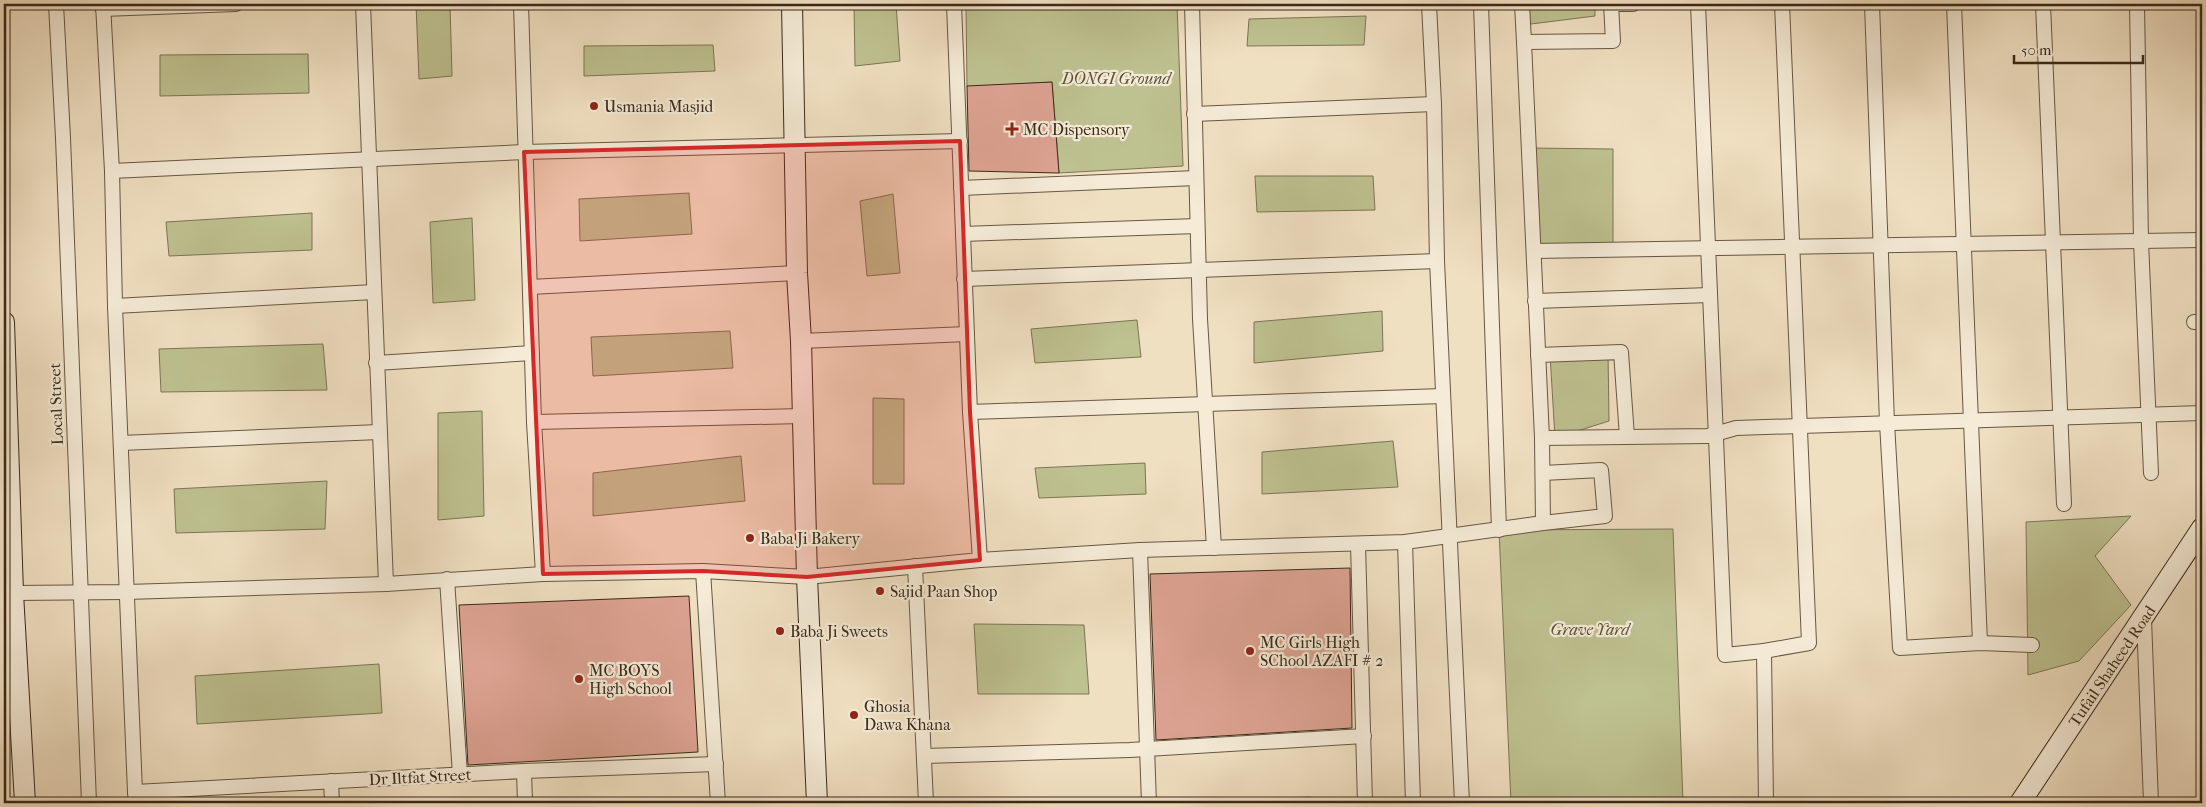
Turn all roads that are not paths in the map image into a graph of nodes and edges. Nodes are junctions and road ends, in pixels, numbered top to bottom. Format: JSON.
{"nodes":[{"id":1,"x":56,"y":4,"type":"edge"},
{"id":2,"x":236,"y":4,"type":"edge"},
{"id":3,"x":364,"y":4,"type":"edge"},
{"id":4,"x":520,"y":4,"type":"edge"},
{"id":5,"x":792,"y":4,"type":"edge"},
{"id":6,"x":954,"y":4,"type":"edge"},
{"id":7,"x":1192,"y":4,"type":"edge"},
{"id":8,"x":1429,"y":4,"type":"edge"},
{"id":9,"x":1481,"y":4,"type":"edge"},
{"id":10,"x":1522,"y":4,"type":"edge"},
{"id":11,"x":1633,"y":4,"type":"edge"},
{"id":12,"x":1698,"y":4,"type":"edge"},
{"id":13,"x":1782,"y":4,"type":"edge"},
{"id":14,"x":1872,"y":4,"type":"edge"},
{"id":15,"x":1954,"y":4,"type":"edge"},
{"id":16,"x":2043,"y":4,"type":"edge"},
{"id":17,"x":2137,"y":4,"type":"edge"},
{"id":18,"x":103,"y":6,"type":"edge"},
{"id":19,"x":1524,"y":42,"type":"junction"},
{"id":20,"x":1434,"y":104,"type":"junction"},
{"id":21,"x":1194,"y":114,"type":"junction"},
{"id":22,"x":960,"y":141,"type":"junction"},
{"id":23,"x":795,"y":146,"type":"junction"},
{"id":24,"x":524,"y":152,"type":"junction"},
{"id":25,"x":369,"y":158,"type":"junction"},
{"id":26,"x":112,"y":170,"type":"junction"},
{"id":27,"x":1196,"y":178,"type":"junction"},
{"id":28,"x":961,"y":188,"type":"junction"},
{"id":29,"x":1197,"y":226,"type":"junction"},
{"id":30,"x":963,"y":234,"type":"junction"},
{"id":31,"x":2202,"y":240,"type":"edge"},
{"id":32,"x":2141,"y":241,"type":"junction"},
{"id":33,"x":2053,"y":242,"type":"junction"},
{"id":34,"x":1964,"y":244,"type":"junction"},
{"id":35,"x":1880,"y":245,"type":"junction"},
{"id":36,"x":1792,"y":247,"type":"junction"},
{"id":37,"x":1708,"y":248,"type":"junction"},
{"id":38,"x":1534,"y":251,"type":"junction"},
{"id":39,"x":1437,"y":261,"type":"junction"},
{"id":40,"x":1198,"y":270,"type":"junction"},
{"id":41,"x":796,"y":273,"type":"junction"},
{"id":42,"x":964,"y":279,"type":"junction"},
{"id":43,"x":530,"y":287,"type":"junction"},
{"id":44,"x":374,"y":292,"type":"junction"},
{"id":45,"x":1710,"y":296,"type":"junction"},
{"id":46,"x":1535,"y":300,"type":"junction"},
{"id":47,"x":115,"y":306,"type":"junction"},
{"id":48,"x":4,"y":322,"type":"edge"},
{"id":49,"x":967,"y":334,"type":"junction"},
{"id":50,"x":801,"y":342,"type":"junction"},
{"id":51,"x":532,"y":353,"type":"junction"},
{"id":52,"x":1538,"y":354,"type":"junction"},
{"id":53,"x":376,"y":363,"type":"junction"},
{"id":54,"x":1443,"y":396,"type":"junction"},
{"id":55,"x":1205,"y":404,"type":"junction"},
{"id":56,"x":970,"y":412,"type":"junction"},
{"id":57,"x":2202,"y":413,"type":"edge"},
{"id":58,"x":2148,"y":414,"type":"junction"},
{"id":59,"x":802,"y":416,"type":"junction"},
{"id":60,"x":2061,"y":417,"type":"junction"},
{"id":61,"x":1971,"y":420,"type":"junction"},
{"id":62,"x":534,"y":422,"type":"junction"},
{"id":63,"x":1887,"y":423,"type":"junction"},
{"id":64,"x":1800,"y":426,"type":"junction"},
{"id":65,"x":379,"y":432,"type":"junction"},
{"id":66,"x":1716,"y":433,"type":"junction"},
{"id":67,"x":1627,"y":437,"type":"junction"},
{"id":68,"x":1542,"y":438,"type":"junction"},
{"id":69,"x":120,"y":443,"type":"junction"},
{"id":70,"x":1543,"y":473,"type":"junction"},
{"id":71,"x":2151,"y":473,"type":"dead end"},
{"id":72,"x":2064,"y":504,"type":"dead end"},
{"id":73,"x":1543,"y":523,"type":"junction"},
{"id":74,"x":1499,"y":530,"type":"junction"},
{"id":75,"x":2202,"y":530,"type":"edge"},
{"id":76,"x":1451,"y":536,"type":"junction"},
{"id":77,"x":1405,"y":542,"type":"junction"},
{"id":78,"x":1358,"y":544,"type":"junction"},
{"id":79,"x":1214,"y":548,"type":"junction"},
{"id":80,"x":1140,"y":550,"type":"junction"},
{"id":81,"x":980,"y":560,"type":"junction"},
{"id":82,"x":915,"y":566,"type":"junction"},
{"id":83,"x":703,"y":571,"type":"junction"},
{"id":84,"x":543,"y":574,"type":"junction"},
{"id":85,"x":807,"y":577,"type":"junction"},
{"id":86,"x":448,"y":579,"type":"junction"},
{"id":87,"x":386,"y":584,"type":"junction"},
{"id":88,"x":80,"y":592,"type":"junction"},
{"id":89,"x":127,"y":592,"type":"junction"},
{"id":90,"x":13,"y":593,"type":"junction"},
{"id":91,"x":2144,"y":619,"type":"junction"},
{"id":92,"x":1980,"y":643,"type":"junction"},
{"id":93,"x":2032,"y":645,"type":"dead end"},
{"id":94,"x":1764,"y":651,"type":"junction"},
{"id":95,"x":1364,"y":736,"type":"junction"},
{"id":96,"x":1147,"y":749,"type":"junction"},
{"id":97,"x":924,"y":756,"type":"junction"},
{"id":98,"x":716,"y":764,"type":"junction"},
{"id":99,"x":524,"y":771,"type":"junction"},
{"id":100,"x":460,"y":775,"type":"junction"},
{"id":101,"x":331,"y":782,"type":"junction"},
{"id":102,"x":136,"y":797,"type":"edge"},
{"id":103,"x":25,"y":803,"type":"edge"},
{"id":104,"x":89,"y":803,"type":"edge"},
{"id":105,"x":332,"y":803,"type":"edge"},
{"id":106,"x":525,"y":803,"type":"edge"},
{"id":107,"x":718,"y":803,"type":"edge"},
{"id":108,"x":817,"y":803,"type":"edge"},
{"id":109,"x":926,"y":803,"type":"edge"},
{"id":110,"x":1149,"y":803,"type":"edge"},
{"id":111,"x":1365,"y":803,"type":"edge"},
{"id":112,"x":1413,"y":803,"type":"edge"},
{"id":113,"x":1462,"y":803,"type":"edge"},
{"id":114,"x":1766,"y":803,"type":"edge"},
{"id":115,"x":2020,"y":803,"type":"edge"},
{"id":116,"x":2151,"y":803,"type":"edge"}],
"edges":[{"from":1,"to":88,"type":"street","name":"Local Street"},
{"from":2,"to":18,"type":"street"},
{"from":3,"to":25,"type":"street"},
{"from":4,"to":24,"type":"street"},
{"from":5,"to":23,"type":"street"},
{"from":6,"to":22,"type":"street"},
{"from":7,"to":21,"type":"street"},
{"from":8,"to":20,"type":"street"},
{"from":9,"to":74,"type":"street"},
{"from":10,"to":19,"type":"street"},
{"from":11,"to":19,"type":"street"},
{"from":12,"to":37,"type":"street"},
{"from":13,"to":36,"type":"street"},
{"from":14,"to":35,"type":"street"},
{"from":15,"to":34,"type":"street"},
{"from":16,"to":33,"type":"street"},
{"from":17,"to":32,"type":"street"},
{"from":18,"to":26,"type":"street"},
{"from":19,"to":38,"type":"street"},
{"from":20,"to":21,"type":"street"},
{"from":20,"to":39,"type":"street"},
{"from":21,"to":27,"type":"street"},
{"from":22,"to":23,"type":"street"},
{"from":22,"to":28,"type":"street"},
{"from":23,"to":24,"type":"street"},
{"from":23,"to":41,"type":"street"},
{"from":24,"to":25,"type":"street"},
{"from":24,"to":43,"type":"street"},
{"from":25,"to":26,"type":"street"},
{"from":25,"to":44,"type":"street"},
{"from":26,"to":47,"type":"street"},
{"from":27,"to":28,"type":"street"},
{"from":27,"to":29,"type":"street"},
{"from":28,"to":30,"type":"street"},
{"from":29,"to":30,"type":"street"},
{"from":29,"to":40,"type":"street"},
{"from":30,"to":42,"type":"street"},
{"from":31,"to":32,"type":"street"},
{"from":32,"to":33,"type":"street"},
{"from":32,"to":58,"type":"street"},
{"from":33,"to":34,"type":"street"},
{"from":33,"to":60,"type":"street"},
{"from":34,"to":35,"type":"street"},
{"from":34,"to":61,"type":"street"},
{"from":35,"to":36,"type":"street"},
{"from":35,"to":63,"type":"street"},
{"from":36,"to":37,"type":"street"},
{"from":36,"to":64,"type":"street"},
{"from":37,"to":38,"type":"street"},
{"from":37,"to":45,"type":"street"},
{"from":38,"to":46,"type":"street"},
{"from":39,"to":40,"type":"street"},
{"from":39,"to":54,"type":"street"},
{"from":40,"to":42,"type":"street"},
{"from":40,"to":55,"type":"street"},
{"from":41,"to":43,"type":"street"},
{"from":41,"to":50,"type":"street"},
{"from":42,"to":49,"type":"street"},
{"from":43,"to":51,"type":"street"},
{"from":44,"to":47,"type":"street"},
{"from":44,"to":53,"type":"street"},
{"from":45,"to":46,"type":"street"},
{"from":45,"to":66,"type":"street"},
{"from":46,"to":52,"type":"street"},
{"from":47,"to":69,"type":"street"},
{"from":48,"to":90,"type":"street"},
{"from":49,"to":50,"type":"street"},
{"from":49,"to":56,"type":"street"},
{"from":50,"to":59,"type":"street"},
{"from":51,"to":53,"type":"street"},
{"from":51,"to":62,"type":"street"},
{"from":52,"to":67,"type":"street"},
{"from":52,"to":68,"type":"street"},
{"from":53,"to":65,"type":"street"},
{"from":54,"to":55,"type":"street"},
{"from":54,"to":76,"type":"street"},
{"from":55,"to":56,"type":"street"},
{"from":55,"to":79,"type":"street"},
{"from":56,"to":81,"type":"street"},
{"from":57,"to":58,"type":"street"},
{"from":58,"to":60,"type":"street"},
{"from":58,"to":71,"type":"street"},
{"from":59,"to":62,"type":"street"},
{"from":59,"to":85,"type":"street"},
{"from":60,"to":61,"type":"street"},
{"from":60,"to":72,"type":"street"},
{"from":61,"to":63,"type":"street"},
{"from":61,"to":92,"type":"street"},
{"from":62,"to":84,"type":"street"},
{"from":63,"to":64,"type":"street"},
{"from":63,"to":92,"type":"street"},
{"from":64,"to":66,"type":"street"},
{"from":64,"to":94,"type":"street"},
{"from":65,"to":69,"type":"street"},
{"from":65,"to":87,"type":"street"},
{"from":66,"to":67,"type":"street"},
{"from":66,"to":94,"type":"street"},
{"from":67,"to":68,"type":"street"},
{"from":68,"to":70,"type":"street"},
{"from":69,"to":89,"type":"street"},
{"from":70,"to":73,"type":"street"},
{"from":70,"to":73,"type":"street"},
{"from":73,"to":74,"type":"street"},
{"from":74,"to":76,"type":"street"},
{"from":75,"to":91,"type":"street","name":"Tufail Shaheed Road"},
{"from":76,"to":77,"type":"street"},
{"from":76,"to":113,"type":"street"},
{"from":77,"to":78,"type":"street"},
{"from":77,"to":112,"type":"street"},
{"from":78,"to":79,"type":"street"},
{"from":78,"to":95,"type":"street"},
{"from":79,"to":80,"type":"street"},
{"from":80,"to":81,"type":"street"},
{"from":80,"to":96,"type":"street"},
{"from":81,"to":82,"type":"street"},
{"from":82,"to":85,"type":"street"},
{"from":82,"to":97,"type":"street"},
{"from":83,"to":84,"type":"street"},
{"from":83,"to":85,"type":"street"},
{"from":83,"to":98,"type":"street"},
{"from":84,"to":86,"type":"street"},
{"from":85,"to":108,"type":"street"},
{"from":86,"to":87,"type":"street"},
{"from":86,"to":100,"type":"street"},
{"from":87,"to":89,"type":"street"},
{"from":88,"to":89,"type":"street"},
{"from":88,"to":90,"type":"street"},
{"from":88,"to":104,"type":"street","name":"Local Street"},
{"from":89,"to":102,"type":"street"},
{"from":90,"to":103,"type":"street"},
{"from":91,"to":115,"type":"street","name":"Tufail Shaheed Road"},
{"from":91,"to":116,"type":"street"},
{"from":92,"to":93,"type":"street"},
{"from":94,"to":114,"type":"street"},
{"from":95,"to":96,"type":"street"},
{"from":95,"to":111,"type":"street"},
{"from":96,"to":97,"type":"street"},
{"from":96,"to":110,"type":"street"},
{"from":97,"to":109,"type":"street"},
{"from":98,"to":99,"type":"street","name":"Dr Iltfat Street"},
{"from":98,"to":107,"type":"street"},
{"from":99,"to":100,"type":"street","name":"Dr Iltfat Street"},
{"from":99,"to":106,"type":"street"},
{"from":100,"to":101,"type":"street","name":"Dr Iltfat Street"},
{"from":101,"to":102,"type":"street","name":"Dr Iltfat Street"},
{"from":101,"to":105,"type":"street"}]}
